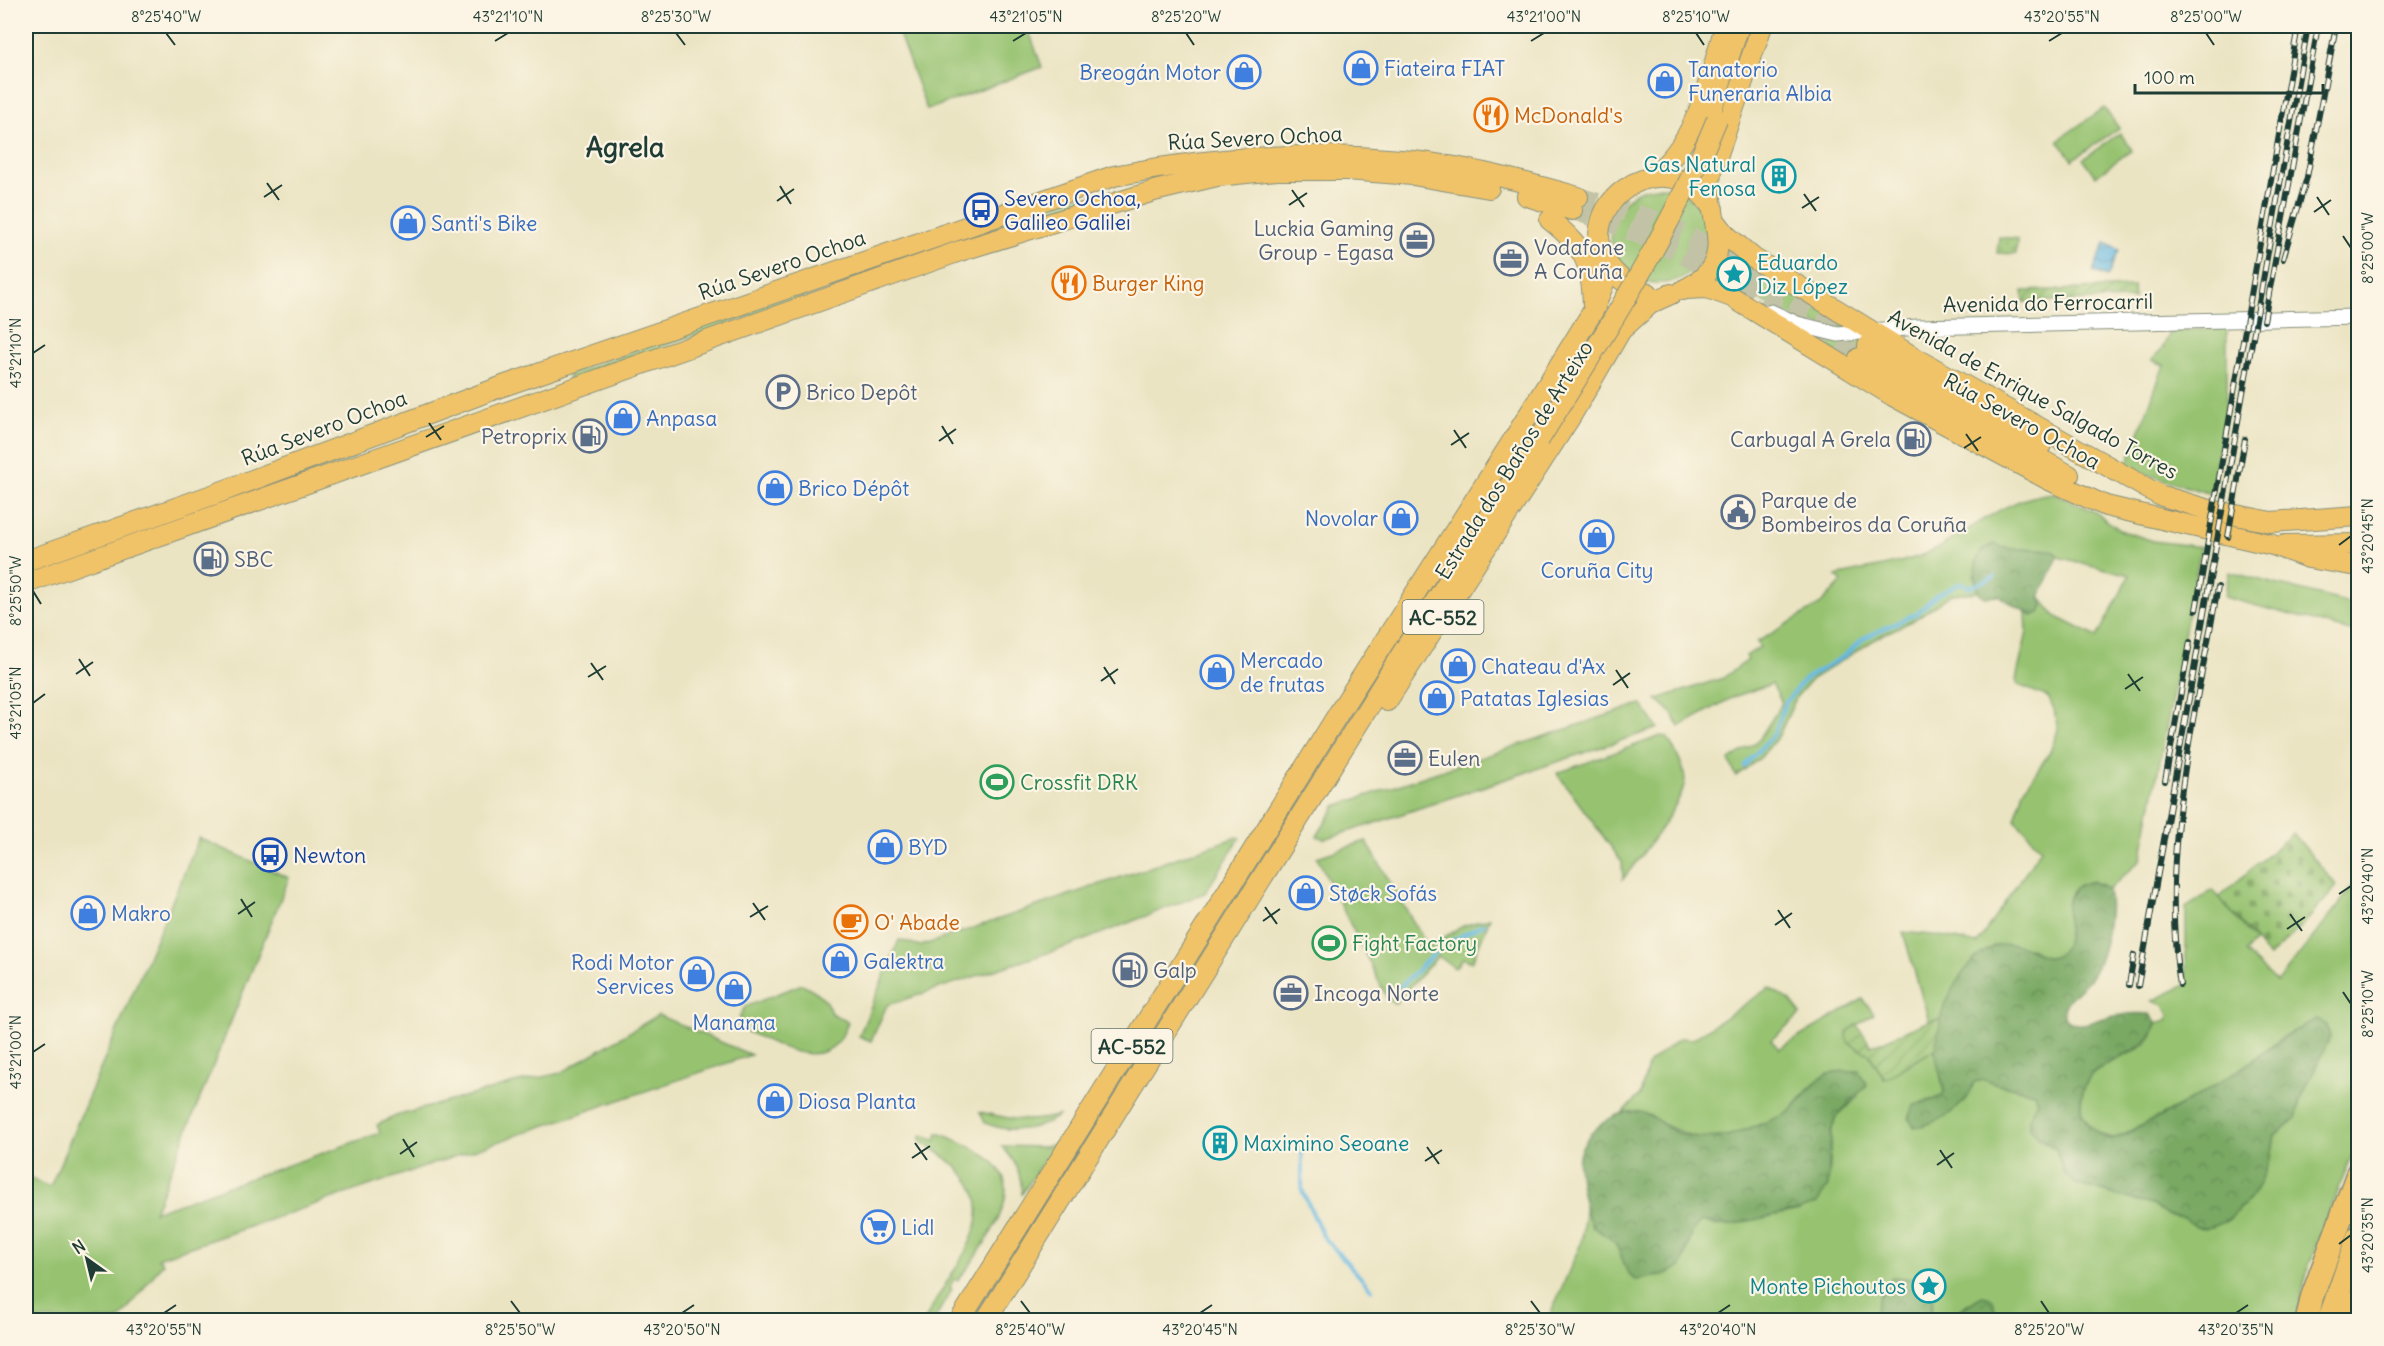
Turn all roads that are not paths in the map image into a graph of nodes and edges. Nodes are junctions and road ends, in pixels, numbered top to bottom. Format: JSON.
{"nodes":[{"id":1,"x":1725,"y":26,"type":"edge"},
{"id":2,"x":1739,"y":26,"type":"edge"},
{"id":3,"x":1748,"y":26,"type":"edge"},
{"id":4,"x":1762,"y":26,"type":"edge"},
{"id":5,"x":1717,"y":122,"type":"junction"},
{"id":6,"x":1650,"y":177,"type":"junction"},
{"id":7,"x":1715,"y":216,"type":"junction"},
{"id":8,"x":1550,"y":220,"type":"dead end"},
{"id":9,"x":1610,"y":268,"type":"junction"},
{"id":10,"x":1793,"y":282,"type":"junction"},
{"id":11,"x":1678,"y":291,"type":"junction"},
{"id":12,"x":1745,"y":304,"type":"junction"},
{"id":13,"x":1593,"y":311,"type":"junction"},
{"id":14,"x":2358,"y":317,"type":"edge"},
{"id":15,"x":696,"y":320,"type":"junction"},
{"id":16,"x":1865,"y":344,"type":"junction"},
{"id":17,"x":1609,"y":355,"type":"junction"},
{"id":18,"x":1535,"y":437,"type":"junction"},
{"id":19,"x":388,"y":455,"type":"junction"},
{"id":20,"x":2358,"y":516,"type":"edge"},
{"id":21,"x":2165,"y":520,"type":"junction"},
{"id":22,"x":2271,"y":522,"type":"junction"},
{"id":23,"x":2358,"y":529,"type":"edge"},
{"id":24,"x":2358,"y":544,"type":"edge"},
{"id":25,"x":2273,"y":545,"type":"junction"},
{"id":26,"x":26,"y":561,"type":"edge"},
{"id":27,"x":2358,"y":566,"type":"edge"},
{"id":28,"x":26,"y":583,"type":"edge"},
{"id":29,"x":1276,"y":816,"type":"junction"},
{"id":30,"x":1267,"y":874,"type":"junction"},
{"id":31,"x":2358,"y":1172,"type":"edge"},
{"id":32,"x":2358,"y":1237,"type":"edge"},
{"id":33,"x":2358,"y":1300,"type":"edge"},
{"id":34,"x":960,"y":1320,"type":"edge"},
{"id":35,"x":986,"y":1320,"type":"edge"},
{"id":36,"x":2307,"y":1320,"type":"edge"},
{"id":37,"x":2329,"y":1320,"type":"edge"},
{"id":38,"x":2351,"y":1320,"type":"edge"}],
"edges":[{"from":1,"to":6,"type":"main road"},
{"from":2,"to":5,"type":"main road"},
{"from":3,"to":5,"type":"main road"},
{"from":4,"to":5,"type":"main road"},
{"from":5,"to":7,"type":"main road"},
{"from":5,"to":10,"type":"main road"},
{"from":5,"to":18,"type":"main road","number":"AC-552","bridge":true},
{"from":6,"to":7,"type":"main road"},
{"from":6,"to":9,"type":"main road"},
{"from":7,"to":10,"type":"main road","name":"Avenida de Enrique Salgado Torres"},
{"from":7,"to":11,"type":"main road","number":"AC-552"},
{"from":8,"to":13,"type":"main road"},
{"from":9,"to":11,"type":"main road"},
{"from":9,"to":13,"type":"main road","name":"Estrada dos Baños de Arteixo","number":"AC-552"},
{"from":10,"to":16,"type":"main road","name":"Avenida de Enrique Salgado Torres"},
{"from":11,"to":12,"type":"main road"},
{"from":11,"to":17,"type":"main road","name":"Estrada dos Baños de Arteixo","number":"AC-552"},
{"from":12,"to":16,"type":"street","name":"Avenida do Ferrocarril"},
{"from":12,"to":17,"type":"main road"},
{"from":12,"to":21,"type":"main road"},
{"from":13,"to":29,"type":"main road","name":"Estrada dos Baños de Arteixo","number":"AC-552"},
{"from":14,"to":16,"type":"street","name":"Avenida do Ferrocarril"},
{"from":15,"to":19,"type":"main road"},
{"from":15,"to":19,"type":"main road","name":"Rúa Severo Ochoa"},
{"from":15,"to":26,"type":"main road","name":"Rúa Severo Ochoa"},
{"from":16,"to":21,"type":"main road","name":"Rúa Severo Ochoa"},
{"from":16,"to":22,"type":"main road","name":"Avenida de Enrique Salgado Torres"},
{"from":17,"to":30,"type":"main road","name":"Estrada dos Baños de Arteixo","number":"AC-552"},
{"from":18,"to":29,"type":"main road","name":"Estrada dos Baños de Arteixo","number":"AC-552"},
{"from":18,"to":30,"type":"main road","name":"Estrada dos Baños de Arteixo","number":"AC-552"},
{"from":19,"to":28,"type":"main road","name":"Rúa Severo Ochoa"},
{"from":20,"to":22,"type":"main road","name":"Avenida de Enrique Salgado Torres"},
{"from":21,"to":25,"type":"main road"},
{"from":22,"to":23,"type":"main road"},
{"from":24,"to":25,"type":"main road"},
{"from":25,"to":27,"type":"main road"},
{"from":29,"to":34,"type":"main road","name":"Estrada dos Baños de Arteixo","number":"AC-552"},
{"from":30,"to":35,"type":"main road","name":"Estrada dos Baños de Arteixo","number":"AC-552"},
{"from":31,"to":36,"type":"highway"},
{"from":32,"to":37,"type":"highway"},
{"from":33,"to":38,"type":"highway"}]}
